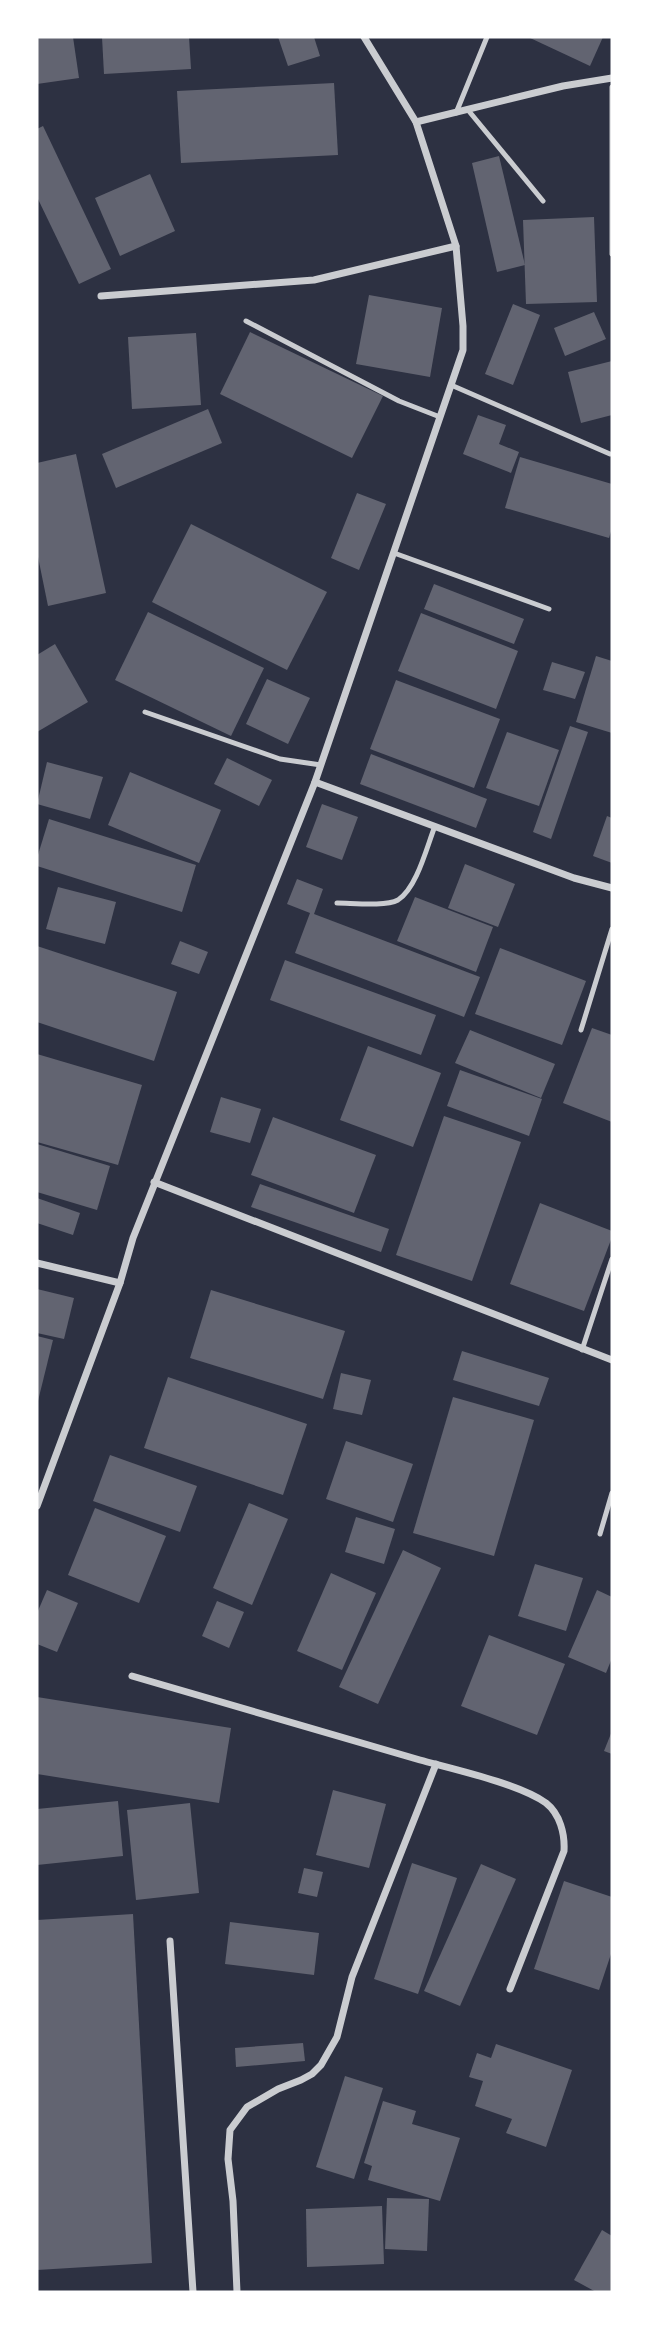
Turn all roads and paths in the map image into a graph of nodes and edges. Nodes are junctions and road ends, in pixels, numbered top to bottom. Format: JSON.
{"nodes":[{"id":1,"x":364,"y":37,"type":"edge"},
{"id":2,"x":487,"y":37,"type":"edge"},
{"id":3,"x":612,"y":78,"type":"edge"},
{"id":4,"x":612,"y":87,"type":"edge"},
{"id":5,"x":468,"y":110,"type":"junction"},
{"id":6,"x":456,"y":113,"type":"junction"},
{"id":7,"x":416,"y":122,"type":"junction"},
{"id":8,"x":543,"y":201,"type":"dead end"},
{"id":9,"x":456,"y":246,"type":"junction"},
{"id":10,"x":612,"y":254,"type":"edge"},
{"id":11,"x":101,"y":296,"type":"dead end"},
{"id":12,"x":246,"y":321,"type":"dead end"},
{"id":13,"x":451,"y":385,"type":"junction"},
{"id":14,"x":440,"y":417,"type":"junction"},
{"id":15,"x":610,"y":454,"type":"dead end"},
{"id":16,"x":394,"y":553,"type":"junction"},
{"id":17,"x":550,"y":609,"type":"dead end"},
{"id":18,"x":145,"y":712,"type":"dead end"},
{"id":19,"x":321,"y":765,"type":"junction"},
{"id":20,"x":315,"y":782,"type":"junction"},
{"id":21,"x":435,"y":826,"type":"junction"},
{"id":22,"x":612,"y":888,"type":"edge"},
{"id":23,"x":337,"y":903,"type":"dead end"},
{"id":24,"x":612,"y":929,"type":"edge"},
{"id":25,"x":581,"y":1030,"type":"dead end"},
{"id":26,"x":155,"y":1182,"type":"junction"},
{"id":27,"x":612,"y":1259,"type":"edge"},
{"id":28,"x":37,"y":1263,"type":"edge"},
{"id":29,"x":121,"y":1283,"type":"junction"},
{"id":30,"x":582,"y":1350,"type":"junction"},
{"id":31,"x":612,"y":1360,"type":"edge"},
{"id":32,"x":612,"y":1493,"type":"edge"},
{"id":33,"x":37,"y":1506,"type":"edge"},
{"id":34,"x":600,"y":1534,"type":"dead end"},
{"id":35,"x":132,"y":1676,"type":"dead end"},
{"id":36,"x":436,"y":1764,"type":"junction"},
{"id":37,"x":170,"y":1941,"type":"dead end"},
{"id":38,"x":510,"y":1989,"type":"dead end"},
{"id":39,"x":193,"y":2292,"type":"edge"},
{"id":40,"x":237,"y":2292,"type":"edge"}],
"edges":[{"from":1,"to":7,"type":"street"},
{"from":2,"to":6,"type":"lane"},
{"from":3,"to":5,"type":"street"},
{"from":4,"to":10,"type":"lane"},
{"from":5,"to":6,"type":"street"},
{"from":5,"to":8,"type":"lane"},
{"from":6,"to":7,"type":"street"},
{"from":7,"to":9,"type":"street"},
{"from":9,"to":11,"type":"street"},
{"from":9,"to":13,"type":"street"},
{"from":12,"to":14,"type":"lane"},
{"from":13,"to":14,"type":"street"},
{"from":13,"to":15,"type":"lane"},
{"from":14,"to":16,"type":"street"},
{"from":16,"to":17,"type":"lane"},
{"from":16,"to":19,"type":"street"},
{"from":18,"to":19,"type":"lane"},
{"from":19,"to":20,"type":"street"},
{"from":20,"to":21,"type":"street"},
{"from":20,"to":26,"type":"street"},
{"from":21,"to":22,"type":"street"},
{"from":21,"to":23,"type":"lane"},
{"from":24,"to":25,"type":"lane"},
{"from":26,"to":29,"type":"street"},
{"from":26,"to":30,"type":"street"},
{"from":27,"to":30,"type":"lane"},
{"from":28,"to":29,"type":"street"},
{"from":29,"to":33,"type":"street"},
{"from":30,"to":31,"type":"street"},
{"from":32,"to":34,"type":"lane"},
{"from":35,"to":36,"type":"street"},
{"from":36,"to":38,"type":"street"},
{"from":36,"to":40,"type":"street"},
{"from":37,"to":39,"type":"street"}]}
